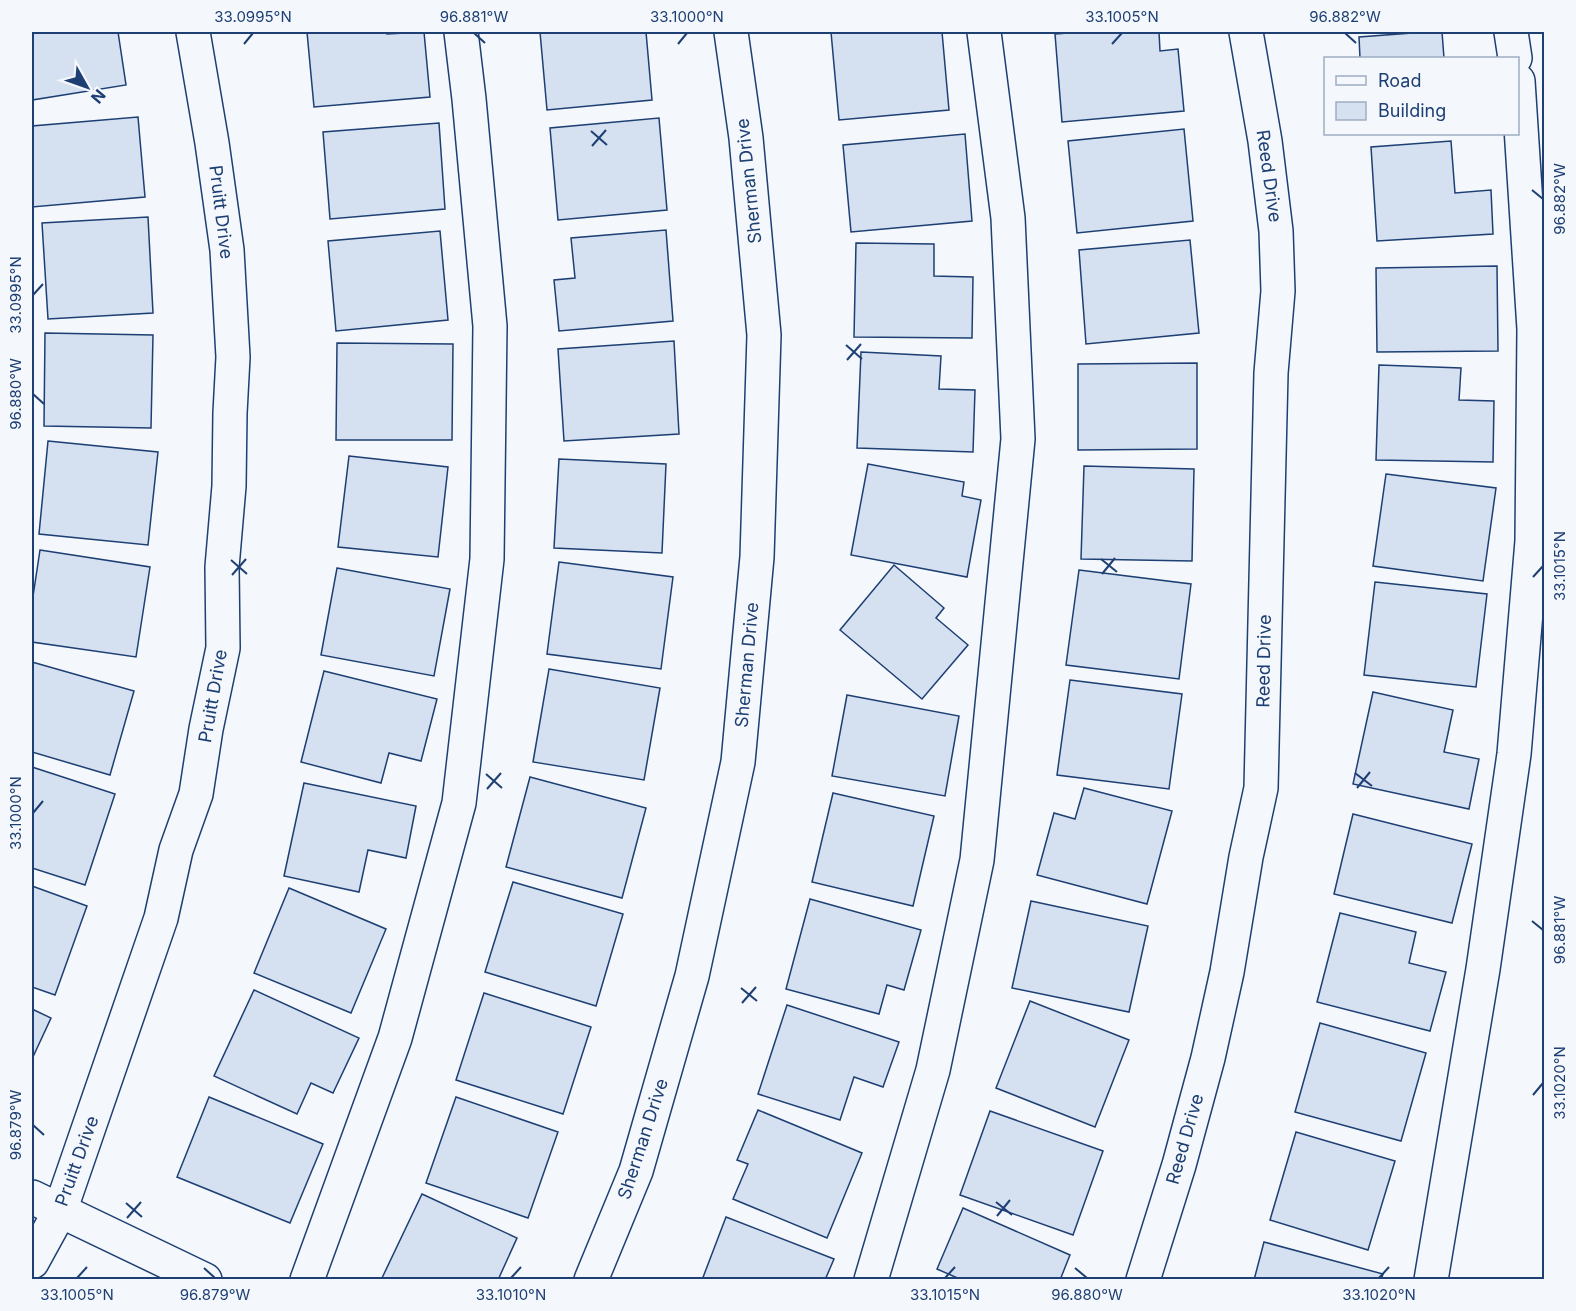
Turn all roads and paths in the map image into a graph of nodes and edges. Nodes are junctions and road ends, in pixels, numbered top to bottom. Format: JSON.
{"nodes":[{"id":1,"x":193,"y":32,"type":"edge"},
{"id":2,"x":461,"y":32,"type":"edge"},
{"id":3,"x":731,"y":32,"type":"edge"},
{"id":4,"x":984,"y":32,"type":"edge"},
{"id":5,"x":1246,"y":32,"type":"edge"},
{"id":6,"x":1511,"y":32,"type":"edge"},
{"id":7,"x":1515,"y":57,"type":"edge"},
{"id":8,"x":1519,"y":96,"type":"edge"},
{"id":9,"x":46,"y":1204,"type":"edge"},
{"id":10,"x":32,"y":1262,"type":"edge"},
{"id":11,"x":205,"y":1280,"type":"edge"},
{"id":12,"x":306,"y":1280,"type":"edge"},
{"id":13,"x":591,"y":1280,"type":"edge"},
{"id":14,"x":871,"y":1280,"type":"edge"},
{"id":15,"x":1143,"y":1280,"type":"edge"},
{"id":16,"x":1431,"y":1280,"type":"edge"}],
"edges":[{"from":1,"to":9,"type":"street","name":"Pruitt Drive"},
{"from":2,"to":12,"type":"street"},
{"from":3,"to":13,"type":"street","name":"Sherman Drive"},
{"from":4,"to":14,"type":"street"},
{"from":5,"to":15,"type":"street","name":"Reed Drive"},
{"from":6,"to":7,"type":"street"},
{"from":8,"to":16,"type":"street"},
{"from":9,"to":10,"type":"street","name":"Pruitt Drive"},
{"from":9,"to":11,"type":"street"}]}
